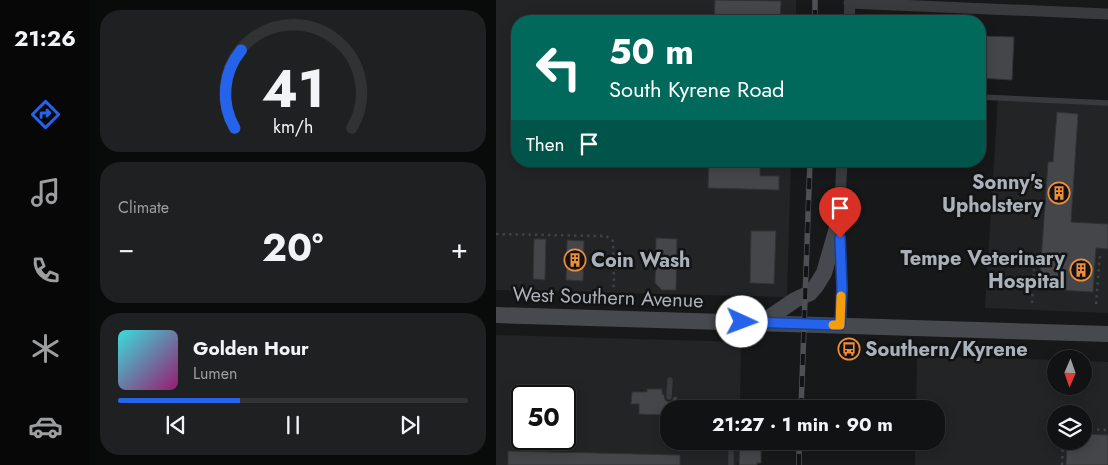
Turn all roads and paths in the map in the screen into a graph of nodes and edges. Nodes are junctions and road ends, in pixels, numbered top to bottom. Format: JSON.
{"nodes":[{"id":1,"x":850,"y":2,"type":"edge"},
{"id":2,"x":1108,"y":14,"type":"edge"},
{"id":3,"x":849,"y":15,"type":"edge"},
{"id":4,"x":986,"y":96,"type":"edge"},
{"id":5,"x":1108,"y":102,"type":"edge"},
{"id":6,"x":842,"y":167,"type":"edge"},
{"id":7,"x":839,"y":221,"type":"junction"},
{"id":8,"x":496,"y":234,"type":"edge"},
{"id":9,"x":1100,"y":254,"type":"dead end"},
{"id":10,"x":1034,"y":270,"type":"dead end"},
{"id":11,"x":613,"y":288,"type":"dead end"},
{"id":12,"x":1032,"y":303,"type":"dead end"},
{"id":13,"x":1096,"y":304,"type":"dead end"},
{"id":14,"x":496,"y":314,"type":"edge"},
{"id":15,"x":761,"y":323,"type":"junction"},
{"id":16,"x":840,"y":325,"type":"junction"},
{"id":17,"x":1108,"y":334,"type":"edge"},
{"id":18,"x":670,"y":380,"type":"dead end"},
{"id":19,"x":669,"y":398,"type":"dead end"},
{"id":20,"x":1092,"y":429,"type":"edge"},
{"id":21,"x":1108,"y":430,"type":"edge"},
{"id":22,"x":731,"y":450,"type":"edge"},
{"id":23,"x":1063,"y":450,"type":"edge"},
{"id":24,"x":731,"y":465,"type":"edge"},
{"id":25,"x":1062,"y":465,"type":"edge"}],
"edges":[{"from":1,"to":2,"type":"street"},
{"from":1,"to":3,"type":"street"},
{"from":4,"to":5,"type":"lane"},
{"from":6,"to":7,"type":"street"},
{"from":7,"to":15,"type":"main road"},
{"from":7,"to":16,"type":"street"},
{"from":8,"to":11,"type":"path"},
{"from":9,"to":13,"type":"path"},
{"from":10,"to":12,"type":"path"},
{"from":14,"to":15,"type":"main road","name":"West Southern Avenue"},
{"from":15,"to":16,"type":"main road","name":"West Southern Avenue"},
{"from":16,"to":17,"type":"main road","name":"West Southern Avenue"},
{"from":18,"to":19,"type":"lane"},
{"from":20,"to":21,"type":"path"},
{"from":22,"to":24,"type":"lane"},
{"from":23,"to":25,"type":"path"}]}
